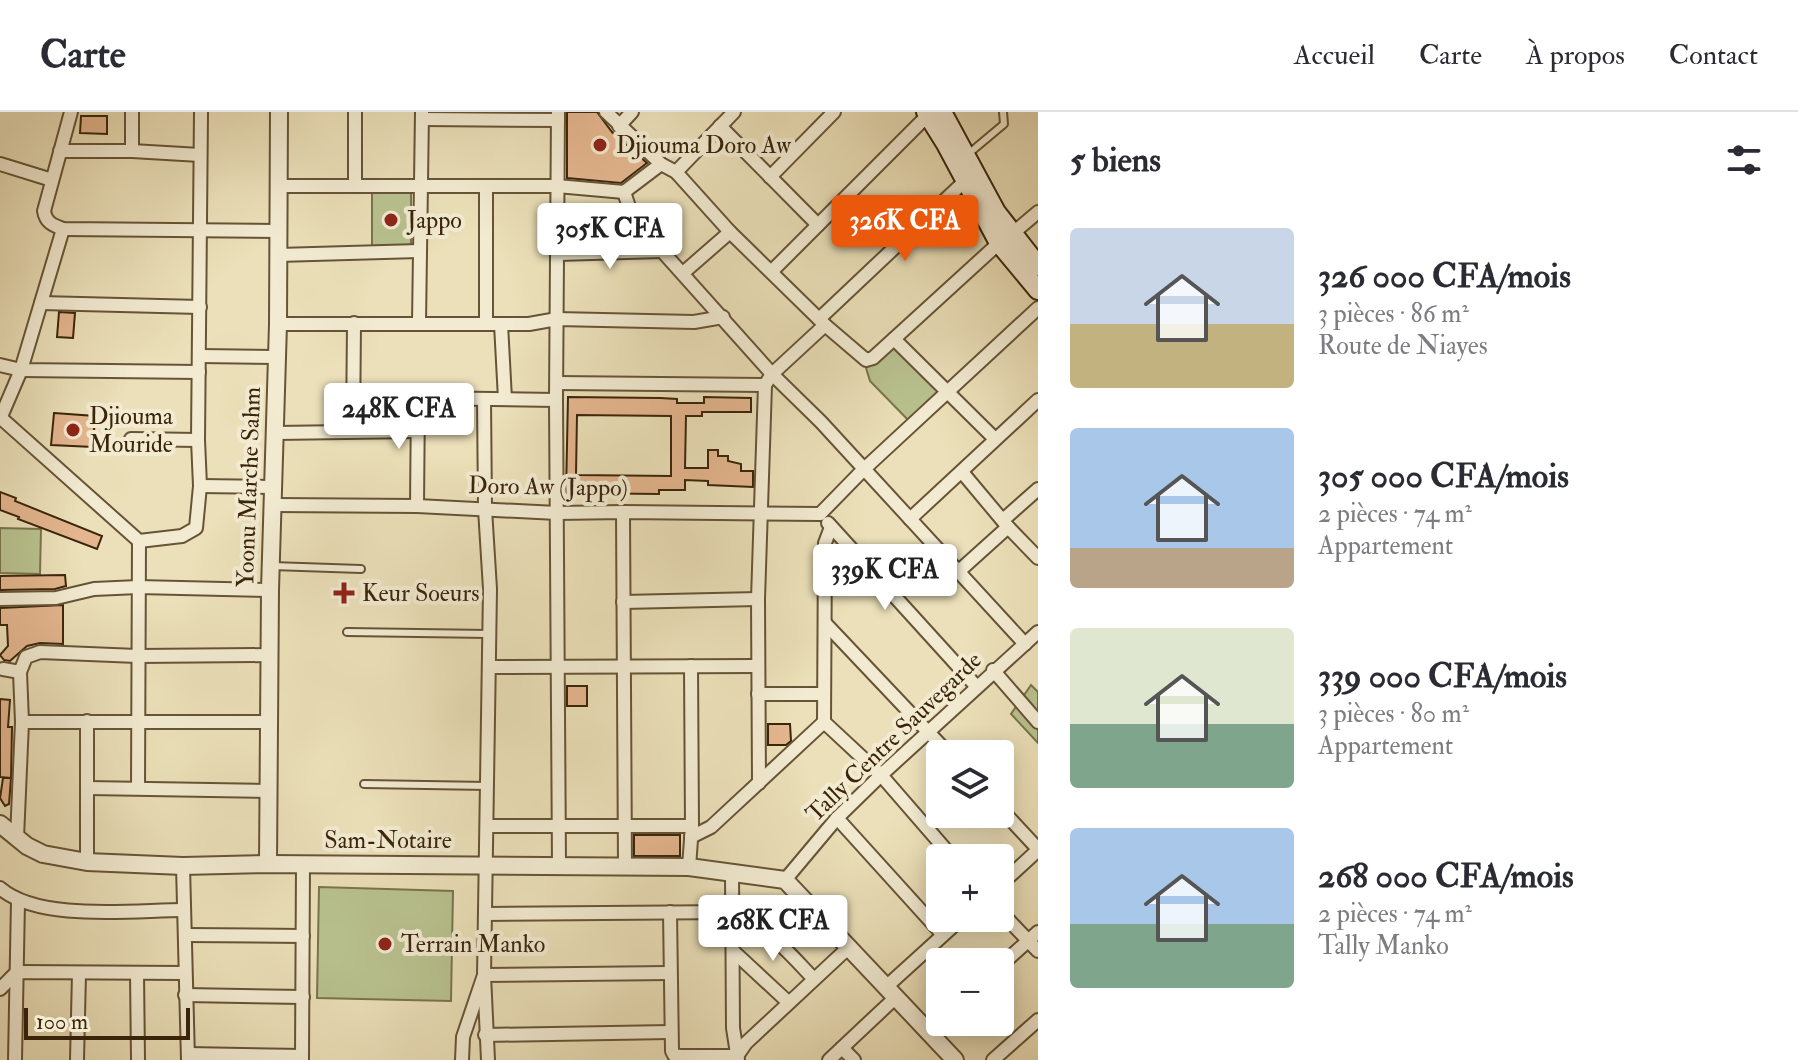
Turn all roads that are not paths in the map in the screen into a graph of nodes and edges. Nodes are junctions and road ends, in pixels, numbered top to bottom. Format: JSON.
{"nodes":[{"id":1,"x":71,"y":112,"type":"edge"},
{"id":2,"x":132,"y":112,"type":"edge"},
{"id":3,"x":201,"y":112,"type":"edge"},
{"id":4,"x":279,"y":112,"type":"edge"},
{"id":5,"x":355,"y":112,"type":"edge"},
{"id":6,"x":606,"y":112,"type":"edge"},
{"id":7,"x":632,"y":112,"type":"edge"},
{"id":8,"x":734,"y":112,"type":"edge"},
{"id":9,"x":834,"y":112,"type":"edge"},
{"id":10,"x":1003,"y":112,"type":"edge"},
{"id":11,"x":932,"y":113,"type":"edge"},
{"id":12,"x":422,"y":116,"type":"edge"},
{"id":13,"x":558,"y":116,"type":"edge"},
{"id":14,"x":619,"y":126,"type":"junction"},
{"id":15,"x":720,"y":126,"type":"junction"},
{"id":16,"x":60,"y":151,"type":"junction"},
{"id":17,"x":132,"y":151,"type":"junction"},
{"id":18,"x":200,"y":155,"type":"junction"},
{"id":19,"x":967,"y":155,"type":"junction"},
{"id":20,"x":0,"y":164,"type":"edge"},
{"id":21,"x":661,"y":164,"type":"junction"},
{"id":22,"x":676,"y":172,"type":"junction"},
{"id":23,"x":770,"y":177,"type":"junction"},
{"id":24,"x":52,"y":180,"type":"junction"},
{"id":25,"x":965,"y":181,"type":"junction"},
{"id":26,"x":279,"y":186,"type":"junction"},
{"id":27,"x":355,"y":186,"type":"junction"},
{"id":28,"x":420,"y":186,"type":"junction"},
{"id":29,"x":486,"y":186,"type":"junction"},
{"id":30,"x":557,"y":186,"type":"junction"},
{"id":31,"x":624,"y":192,"type":"junction"},
{"id":32,"x":1038,"y":212,"type":"edge"},
{"id":33,"x":818,"y":225,"type":"junction"},
{"id":34,"x":63,"y":229,"type":"junction"},
{"id":35,"x":201,"y":231,"type":"junction"},
{"id":36,"x":278,"y":231,"type":"junction"},
{"id":37,"x":730,"y":232,"type":"junction"},
{"id":38,"x":1006,"y":238,"type":"junction"},
{"id":39,"x":419,"y":251,"type":"junction"},
{"id":40,"x":662,"y":251,"type":"junction"},
{"id":41,"x":557,"y":254,"type":"junction"},
{"id":42,"x":278,"y":255,"type":"junction"},
{"id":43,"x":1038,"y":266,"type":"edge"},
{"id":44,"x":772,"y":271,"type":"junction"},
{"id":45,"x":683,"y":273,"type":"junction"},
{"id":46,"x":1038,"y":290,"type":"edge"},
{"id":47,"x":41,"y":303,"type":"junction"},
{"id":48,"x":200,"y":307,"type":"junction"},
{"id":49,"x":1038,"y":308,"type":"edge"},
{"id":50,"x":723,"y":317,"type":"junction"},
{"id":51,"x":557,"y":319,"type":"junction"},
{"id":52,"x":822,"y":322,"type":"junction"},
{"id":53,"x":354,"y":323,"type":"junction"},
{"id":54,"x":419,"y":323,"type":"junction"},
{"id":55,"x":486,"y":323,"type":"junction"},
{"id":56,"x":278,"y":324,"type":"junction"},
{"id":57,"x":501,"y":324,"type":"junction"},
{"id":58,"x":894,"y":339,"type":"junction"},
{"id":59,"x":200,"y":356,"type":"junction"},
{"id":60,"x":276,"y":357,"type":"junction"},
{"id":61,"x":0,"y":365,"type":"edge"},
{"id":62,"x":21,"y":370,"type":"junction"},
{"id":63,"x":199,"y":372,"type":"junction"},
{"id":64,"x":768,"y":379,"type":"junction"},
{"id":65,"x":557,"y":383,"type":"junction"},
{"id":66,"x":948,"y":389,"type":"junction"},
{"id":67,"x":352,"y":397,"type":"junction"},
{"id":68,"x":418,"y":397,"type":"junction"},
{"id":69,"x":484,"y":399,"type":"junction"},
{"id":70,"x":505,"y":399,"type":"junction"},
{"id":71,"x":556,"y":400,"type":"junction"},
{"id":72,"x":1037,"y":404,"type":"edge"},
{"id":73,"x":0,"y":418,"type":"edge"},
{"id":74,"x":353,"y":431,"type":"junction"},
{"id":75,"x":417,"y":431,"type":"junction"},
{"id":76,"x":276,"y":433,"type":"junction"},
{"id":77,"x":131,"y":439,"type":"dead end"},
{"id":78,"x":995,"y":439,"type":"junction"},
{"id":79,"x":198,"y":440,"type":"junction"},
{"id":80,"x":863,"y":470,"type":"junction"},
{"id":81,"x":962,"y":472,"type":"junction"},
{"id":82,"x":200,"y":486,"type":"junction"},
{"id":83,"x":275,"y":487,"type":"junction"},
{"id":84,"x":1038,"y":489,"type":"edge"},
{"id":85,"x":274,"y":505,"type":"junction"},
{"id":86,"x":417,"y":506,"type":"junction"},
{"id":87,"x":485,"y":509,"type":"junction"},
{"id":88,"x":623,"y":512,"type":"junction"},
{"id":89,"x":557,"y":513,"type":"junction"},
{"id":90,"x":761,"y":513,"type":"junction"},
{"id":91,"x":820,"y":514,"type":"junction"},
{"id":92,"x":910,"y":519,"type":"junction"},
{"id":93,"x":1006,"y":524,"type":"junction"},
{"id":94,"x":831,"y":527,"type":"junction"},
{"id":95,"x":139,"y":541,"type":"junction"},
{"id":96,"x":1038,"y":558,"type":"edge"},
{"id":97,"x":272,"y":566,"type":"junction"},
{"id":98,"x":361,"y":569,"type":"dead end"},
{"id":99,"x":958,"y":572,"type":"junction"},
{"id":100,"x":138,"y":587,"type":"junction"},
{"id":101,"x":270,"y":590,"type":"junction"},
{"id":102,"x":0,"y":599,"type":"edge"},
{"id":103,"x":758,"y":599,"type":"junction"},
{"id":104,"x":623,"y":602,"type":"junction"},
{"id":105,"x":825,"y":623,"type":"junction"},
{"id":106,"x":347,"y":632,"type":"dead end"},
{"id":107,"x":1038,"y":632,"type":"edge"},
{"id":108,"x":490,"y":634,"type":"junction"},
{"id":109,"x":1025,"y":644,"type":"junction"},
{"id":110,"x":271,"y":655,"type":"junction"},
{"id":111,"x":137,"y":656,"type":"junction"},
{"id":112,"x":691,"y":666,"type":"junction"},
{"id":113,"x":757,"y":666,"type":"junction"},
{"id":114,"x":490,"y":667,"type":"junction"},
{"id":115,"x":557,"y":667,"type":"junction"},
{"id":116,"x":623,"y":667,"type":"junction"},
{"id":117,"x":1,"y":669,"type":"edge"},
{"id":118,"x":993,"y":670,"type":"junction"},
{"id":119,"x":20,"y":672,"type":"junction"},
{"id":120,"x":976,"y":686,"type":"junction"},
{"id":121,"x":758,"y":694,"type":"junction"},
{"id":122,"x":823,"y":694,"type":"junction"},
{"id":123,"x":87,"y":721,"type":"junction"},
{"id":124,"x":137,"y":721,"type":"junction"},
{"id":125,"x":22,"y":722,"type":"junction"},
{"id":126,"x":269,"y":722,"type":"junction"},
{"id":127,"x":824,"y":722,"type":"junction"},
{"id":128,"x":1038,"y":722,"type":"edge"},
{"id":129,"x":928,"y":731,"type":"junction"},
{"id":130,"x":936,"y":740,"type":"edge"},
{"id":131,"x":881,"y":775,"type":"junction"},
{"id":132,"x":759,"y":783,"type":"junction"},
{"id":133,"x":364,"y":784,"type":"dead end"},
{"id":134,"x":488,"y":786,"type":"junction"},
{"id":135,"x":138,"y":787,"type":"junction"},
{"id":136,"x":88,"y":788,"type":"junction"},
{"id":137,"x":269,"y":791,"type":"junction"},
{"id":138,"x":837,"y":818,"type":"junction"},
{"id":139,"x":1014,"y":823,"type":"edge"},
{"id":140,"x":0,"y":824,"type":"edge"},
{"id":141,"x":558,"y":825,"type":"junction"},
{"id":142,"x":624,"y":825,"type":"junction"},
{"id":143,"x":488,"y":826,"type":"junction"},
{"id":144,"x":692,"y":831,"type":"junction"},
{"id":145,"x":17,"y":838,"type":"junction"},
{"id":146,"x":941,"y":844,"type":"edge"},
{"id":147,"x":1038,"y":849,"type":"edge"},
{"id":148,"x":87,"y":862,"type":"junction"},
{"id":149,"x":268,"y":864,"type":"junction"},
{"id":150,"x":303,"y":864,"type":"junction"},
{"id":151,"x":487,"y":864,"type":"junction"},
{"id":152,"x":559,"y":865,"type":"junction"},
{"id":153,"x":183,"y":866,"type":"junction"},
{"id":154,"x":625,"y":866,"type":"junction"},
{"id":155,"x":689,"y":867,"type":"junction"},
{"id":156,"x":732,"y":871,"type":"junction"},
{"id":157,"x":1014,"y":872,"type":"edge"},
{"id":158,"x":785,"y":880,"type":"junction"},
{"id":159,"x":7,"y":897,"type":"edge"},
{"id":160,"x":184,"y":910,"type":"junction"},
{"id":161,"x":670,"y":912,"type":"junction"},
{"id":162,"x":486,"y":914,"type":"junction"},
{"id":163,"x":733,"y":916,"type":"junction"},
{"id":164,"x":1014,"y":922,"type":"edge"},
{"id":165,"x":946,"y":932,"type":"edge"},
{"id":166,"x":185,"y":935,"type":"junction"},
{"id":167,"x":943,"y":935,"type":"junction"},
{"id":168,"x":303,"y":936,"type":"junction"},
{"id":169,"x":1033,"y":936,"type":"edge"},
{"id":170,"x":849,"y":947,"type":"junction"},
{"id":171,"x":733,"y":951,"type":"junction"},
{"id":172,"x":1038,"y":951,"type":"edge"},
{"id":173,"x":1014,"y":953,"type":"edge"},
{"id":174,"x":17,"y":972,"type":"junction"},
{"id":175,"x":79,"y":973,"type":"junction"},
{"id":176,"x":137,"y":973,"type":"junction"},
{"id":177,"x":185,"y":973,"type":"junction"},
{"id":178,"x":669,"y":973,"type":"junction"},
{"id":179,"x":484,"y":975,"type":"junction"},
{"id":180,"x":814,"y":979,"type":"junction"},
{"id":181,"x":0,"y":989,"type":"edge"},
{"id":182,"x":890,"y":992,"type":"junction"},
{"id":183,"x":185,"y":995,"type":"junction"},
{"id":184,"x":303,"y":997,"type":"junction"},
{"id":185,"x":788,"y":1002,"type":"junction"},
{"id":186,"x":926,"y":1020,"type":"edge"},
{"id":187,"x":1037,"y":1023,"type":"edge"},
{"id":188,"x":670,"y":1032,"type":"junction"},
{"id":189,"x":485,"y":1035,"type":"junction"},
{"id":190,"x":940,"y":1036,"type":"edge"},
{"id":191,"x":842,"y":1048,"type":"junction"},
{"id":192,"x":188,"y":1057,"type":"edge"},
{"id":193,"x":302,"y":1058,"type":"edge"},
{"id":194,"x":738,"y":1058,"type":"edge"},
{"id":195,"x":15,"y":1060,"type":"edge"},
{"id":196,"x":77,"y":1060,"type":"edge"},
{"id":197,"x":138,"y":1060,"type":"edge"},
{"id":198,"x":462,"y":1060,"type":"edge"},
{"id":199,"x":488,"y":1060,"type":"edge"},
{"id":200,"x":829,"y":1060,"type":"edge"},
{"id":201,"x":854,"y":1060,"type":"edge"},
{"id":202,"x":955,"y":1060,"type":"edge"},
{"id":203,"x":993,"y":1060,"type":"edge"}],
"edges":[{"from":1,"to":16,"type":"street"},
{"from":2,"to":17,"type":"street"},
{"from":3,"to":18,"type":"street"},
{"from":4,"to":26,"type":"street","name":"Yoonu Marche Sahm"},
{"from":5,"to":27,"type":"street"},
{"from":6,"to":14,"type":"street"},
{"from":7,"to":14,"type":"street"},
{"from":8,"to":15,"type":"street"},
{"from":9,"to":23,"type":"street"},
{"from":10,"to":19,"type":"lane"},
{"from":11,"to":19,"type":"main road"},
{"from":11,"to":25,"type":"main road"},
{"from":11,"to":33,"type":"street"},
{"from":12,"to":13,"type":"street"},
{"from":12,"to":28,"type":"street"},
{"from":13,"to":30,"type":"street"},
{"from":14,"to":21,"type":"street"},
{"from":15,"to":22,"type":"street"},
{"from":15,"to":23,"type":"street"},
{"from":16,"to":17,"type":"street"},
{"from":16,"to":24,"type":"street"},
{"from":17,"to":18,"type":"street"},
{"from":18,"to":35,"type":"street"},
{"from":19,"to":38,"type":"main road"},
{"from":20,"to":24,"type":"street"},
{"from":21,"to":22,"type":"street"},
{"from":21,"to":31,"type":"street"},
{"from":22,"to":37,"type":"street"},
{"from":23,"to":33,"type":"street"},
{"from":24,"to":34,"type":"street"},
{"from":25,"to":38,"type":"main road"},
{"from":25,"to":52,"type":"street"},
{"from":26,"to":27,"type":"street"},
{"from":26,"to":36,"type":"street","name":"Yoonu Marche Sahm"},
{"from":27,"to":28,"type":"street"},
{"from":28,"to":29,"type":"street"},
{"from":28,"to":39,"type":"street"},
{"from":29,"to":30,"type":"street"},
{"from":29,"to":55,"type":"street"},
{"from":30,"to":31,"type":"street"},
{"from":30,"to":41,"type":"street"},
{"from":31,"to":40,"type":"street"},
{"from":32,"to":38,"type":"street"},
{"from":33,"to":44,"type":"street"},
{"from":34,"to":35,"type":"street"},
{"from":34,"to":47,"type":"street"},
{"from":35,"to":36,"type":"street"},
{"from":35,"to":48,"type":"street"},
{"from":36,"to":42,"type":"street","name":"Yoonu Marche Sahm"},
{"from":37,"to":44,"type":"street"},
{"from":37,"to":45,"type":"street"},
{"from":38,"to":43,"type":"main road"},
{"from":38,"to":46,"type":"main road"},
{"from":38,"to":58,"type":"street"},
{"from":39,"to":42,"type":"street"},
{"from":39,"to":54,"type":"street"},
{"from":40,"to":41,"type":"street"},
{"from":40,"to":45,"type":"street"},
{"from":41,"to":51,"type":"street"},
{"from":42,"to":56,"type":"street","name":"Yoonu Marche Sahm"},
{"from":44,"to":52,"type":"street"},
{"from":45,"to":50,"type":"street"},
{"from":47,"to":48,"type":"street"},
{"from":47,"to":62,"type":"street"},
{"from":48,"to":59,"type":"street"},
{"from":49,"to":66,"type":"street"},
{"from":50,"to":51,"type":"street"},
{"from":50,"to":64,"type":"street"},
{"from":51,"to":57,"type":"street"},
{"from":51,"to":65,"type":"street"},
{"from":52,"to":58,"type":"street"},
{"from":52,"to":64,"type":"street"},
{"from":53,"to":54,"type":"street"},
{"from":53,"to":56,"type":"street"},
{"from":53,"to":67,"type":"street"},
{"from":54,"to":55,"type":"street"},
{"from":55,"to":57,"type":"street"},
{"from":56,"to":60,"type":"street","name":"Yoonu Marche Sahm"},
{"from":57,"to":70,"type":"street"},
{"from":58,"to":66,"type":"street"},
{"from":59,"to":60,"type":"street"},
{"from":59,"to":63,"type":"street"},
{"from":60,"to":76,"type":"street","name":"Yoonu Marche Sahm"},
{"from":61,"to":62,"type":"street"},
{"from":62,"to":63,"type":"street"},
{"from":62,"to":73,"type":"street"},
{"from":63,"to":79,"type":"street"},
{"from":64,"to":65,"type":"street"},
{"from":64,"to":80,"type":"street"},
{"from":64,"to":90,"type":"street"},
{"from":65,"to":71,"type":"street"},
{"from":66,"to":78,"type":"street"},
{"from":66,"to":80,"type":"street"},
{"from":67,"to":68,"type":"street"},
{"from":67,"to":74,"type":"street"},
{"from":68,"to":69,"type":"street"},
{"from":68,"to":75,"type":"street"},
{"from":69,"to":70,"type":"street"},
{"from":69,"to":87,"type":"street"},
{"from":70,"to":71,"type":"street"},
{"from":71,"to":89,"type":"street"},
{"from":72,"to":78,"type":"street"},
{"from":73,"to":95,"type":"street"},
{"from":74,"to":75,"type":"street"},
{"from":74,"to":76,"type":"street"},
{"from":75,"to":86,"type":"street"},
{"from":76,"to":83,"type":"street","name":"Yoonu Marche Sahm"},
{"from":77,"to":79,"type":"street"},
{"from":78,"to":81,"type":"street"},
{"from":79,"to":82,"type":"street"},
{"from":80,"to":91,"type":"street"},
{"from":80,"to":92,"type":"street"},
{"from":81,"to":92,"type":"street"},
{"from":81,"to":93,"type":"street"},
{"from":82,"to":83,"type":"street"},
{"from":82,"to":95,"type":"street"},
{"from":83,"to":85,"type":"street","name":"Yoonu Marche Sahm"},
{"from":84,"to":93,"type":"street"},
{"from":85,"to":86,"type":"street","name":"Doro Aw (Jappo)"},
{"from":85,"to":97,"type":"street","name":"Yoonu Marche Sahm"},
{"from":86,"to":87,"type":"street","name":"Doro Aw (Jappo)"},
{"from":87,"to":89,"type":"street","name":"Doro Aw (Jappo)"},
{"from":87,"to":108,"type":"street"},
{"from":88,"to":89,"type":"street","name":"Doro Aw (Jappo)"},
{"from":88,"to":90,"type":"street","name":"Doro Aw (Jappo)"},
{"from":88,"to":104,"type":"street"},
{"from":89,"to":115,"type":"street"},
{"from":90,"to":91,"type":"street","name":"Doro Aw (Jappo)"},
{"from":90,"to":103,"type":"street"},
{"from":91,"to":94,"type":"street"},
{"from":92,"to":99,"type":"street"},
{"from":93,"to":96,"type":"street"},
{"from":93,"to":99,"type":"street"},
{"from":94,"to":105,"type":"street"},
{"from":94,"to":120,"type":"street"},
{"from":95,"to":100,"type":"street"},
{"from":97,"to":98,"type":"lane"},
{"from":97,"to":101,"type":"street","name":"Yoonu Marche Sahm"},
{"from":99,"to":109,"type":"street"},
{"from":100,"to":101,"type":"street"},
{"from":100,"to":102,"type":"street"},
{"from":100,"to":111,"type":"street"},
{"from":101,"to":110,"type":"street","name":"Yoonu Marche Sahm"},
{"from":103,"to":104,"type":"street"},
{"from":103,"to":113,"type":"street"},
{"from":104,"to":116,"type":"street"},
{"from":105,"to":122,"type":"street"},
{"from":105,"to":129,"type":"street"},
{"from":106,"to":108,"type":"lane"},
{"from":107,"to":109,"type":"street","name":"Tally Centre Sauvegarde"},
{"from":108,"to":114,"type":"street"},
{"from":109,"to":118,"type":"street","name":"Tally Centre Sauvegarde"},
{"from":110,"to":111,"type":"street"},
{"from":110,"to":126,"type":"street","name":"Yoonu Marche Sahm"},
{"from":111,"to":119,"type":"street"},
{"from":111,"to":124,"type":"street"},
{"from":112,"to":113,"type":"street"},
{"from":112,"to":116,"type":"street"},
{"from":112,"to":144,"type":"street"},
{"from":113,"to":121,"type":"street"},
{"from":114,"to":115,"type":"street"},
{"from":114,"to":134,"type":"street"},
{"from":115,"to":116,"type":"street"},
{"from":115,"to":141,"type":"street"},
{"from":116,"to":142,"type":"street"},
{"from":117,"to":119,"type":"street"},
{"from":118,"to":120,"type":"street","name":"Tally Centre Sauvegarde"},
{"from":118,"to":128,"type":"street"},
{"from":119,"to":125,"type":"street"},
{"from":120,"to":129,"type":"street","name":"Tally Centre Sauvegarde"},
{"from":121,"to":122,"type":"street"},
{"from":121,"to":132,"type":"street"},
{"from":122,"to":127,"type":"street"},
{"from":123,"to":124,"type":"street"},
{"from":123,"to":125,"type":"street"},
{"from":123,"to":136,"type":"street"},
{"from":124,"to":126,"type":"street"},
{"from":124,"to":135,"type":"street"},
{"from":125,"to":145,"type":"street"},
{"from":126,"to":137,"type":"street","name":"Yoonu Marche Sahm"},
{"from":127,"to":131,"type":"street"},
{"from":127,"to":132,"type":"street"},
{"from":129,"to":130,"type":"street"},
{"from":129,"to":131,"type":"street","name":"Tally Centre Sauvegarde"},
{"from":131,"to":138,"type":"street","name":"Tally Centre Sauvegarde"},
{"from":131,"to":146,"type":"street"},
{"from":132,"to":144,"type":"street"},
{"from":133,"to":134,"type":"lane"},
{"from":134,"to":143,"type":"street"},
{"from":135,"to":136,"type":"street"},
{"from":135,"to":137,"type":"street"},
{"from":136,"to":148,"type":"street"},
{"from":137,"to":149,"type":"street","name":"Yoonu Marche Sahm"},
{"from":138,"to":158,"type":"street","name":"Tally Centre Sauvegarde"},
{"from":138,"to":167,"type":"street"},
{"from":139,"to":147,"type":"street"},
{"from":140,"to":145,"type":"street","name":"Sam-Notaire"},
{"from":141,"to":142,"type":"street"},
{"from":141,"to":143,"type":"street"},
{"from":141,"to":152,"type":"street"},
{"from":142,"to":144,"type":"street"},
{"from":142,"to":154,"type":"street"},
{"from":143,"to":151,"type":"street"},
{"from":144,"to":155,"type":"street"},
{"from":145,"to":148,"type":"street","name":"Sam-Notaire"},
{"from":147,"to":157,"type":"street"},
{"from":148,"to":153,"type":"street","name":"Sam-Notaire"},
{"from":149,"to":150,"type":"street","name":"Sam-Notaire"},
{"from":149,"to":153,"type":"street","name":"Sam-Notaire"},
{"from":150,"to":151,"type":"street","name":"Sam-Notaire"},
{"from":150,"to":168,"type":"street"},
{"from":151,"to":152,"type":"street","name":"Sam-Notaire"},
{"from":151,"to":162,"type":"street"},
{"from":152,"to":154,"type":"street","name":"Sam-Notaire"},
{"from":153,"to":160,"type":"street"},
{"from":154,"to":155,"type":"street","name":"Sam-Notaire"},
{"from":155,"to":156,"type":"street","name":"Sam-Notaire"},
{"from":156,"to":158,"type":"street","name":"Sam-Notaire"},
{"from":156,"to":163,"type":"street"},
{"from":158,"to":170,"type":"street"},
{"from":159,"to":160,"type":"street"},
{"from":159,"to":174,"type":"street"},
{"from":160,"to":166,"type":"street"},
{"from":161,"to":162,"type":"street"},
{"from":161,"to":163,"type":"street"},
{"from":161,"to":178,"type":"street"},
{"from":162,"to":179,"type":"street"},
{"from":163,"to":171,"type":"street"},
{"from":163,"to":180,"type":"street"},
{"from":164,"to":169,"type":"street"},
{"from":165,"to":167,"type":"street"},
{"from":166,"to":168,"type":"street"},
{"from":166,"to":177,"type":"street"},
{"from":167,"to":182,"type":"street"},
{"from":168,"to":184,"type":"street"},
{"from":169,"to":172,"type":"street"},
{"from":169,"to":173,"type":"street"},
{"from":170,"to":180,"type":"street"},
{"from":170,"to":182,"type":"street"},
{"from":171,"to":185,"type":"street"},
{"from":171,"to":194,"type":"street"},
{"from":174,"to":175,"type":"street"},
{"from":174,"to":181,"type":"street"},
{"from":174,"to":195,"type":"street"},
{"from":175,"to":176,"type":"street"},
{"from":175,"to":196,"type":"street"},
{"from":176,"to":177,"type":"street"},
{"from":176,"to":197,"type":"street"},
{"from":177,"to":183,"type":"street"},
{"from":178,"to":179,"type":"street"},
{"from":178,"to":188,"type":"street"},
{"from":179,"to":189,"type":"street"},
{"from":179,"to":198,"type":"street"},
{"from":180,"to":185,"type":"street"},
{"from":182,"to":186,"type":"street"},
{"from":182,"to":191,"type":"street"},
{"from":183,"to":184,"type":"street"},
{"from":183,"to":192,"type":"street"},
{"from":184,"to":193,"type":"street"},
{"from":185,"to":194,"type":"street"},
{"from":187,"to":203,"type":"street"},
{"from":188,"to":189,"type":"street"},
{"from":188,"to":194,"type":"street"},
{"from":189,"to":199,"type":"street"},
{"from":190,"to":202,"type":"street"},
{"from":191,"to":200,"type":"street"},
{"from":191,"to":201,"type":"street"},
{"from":192,"to":193,"type":"street"}]}
